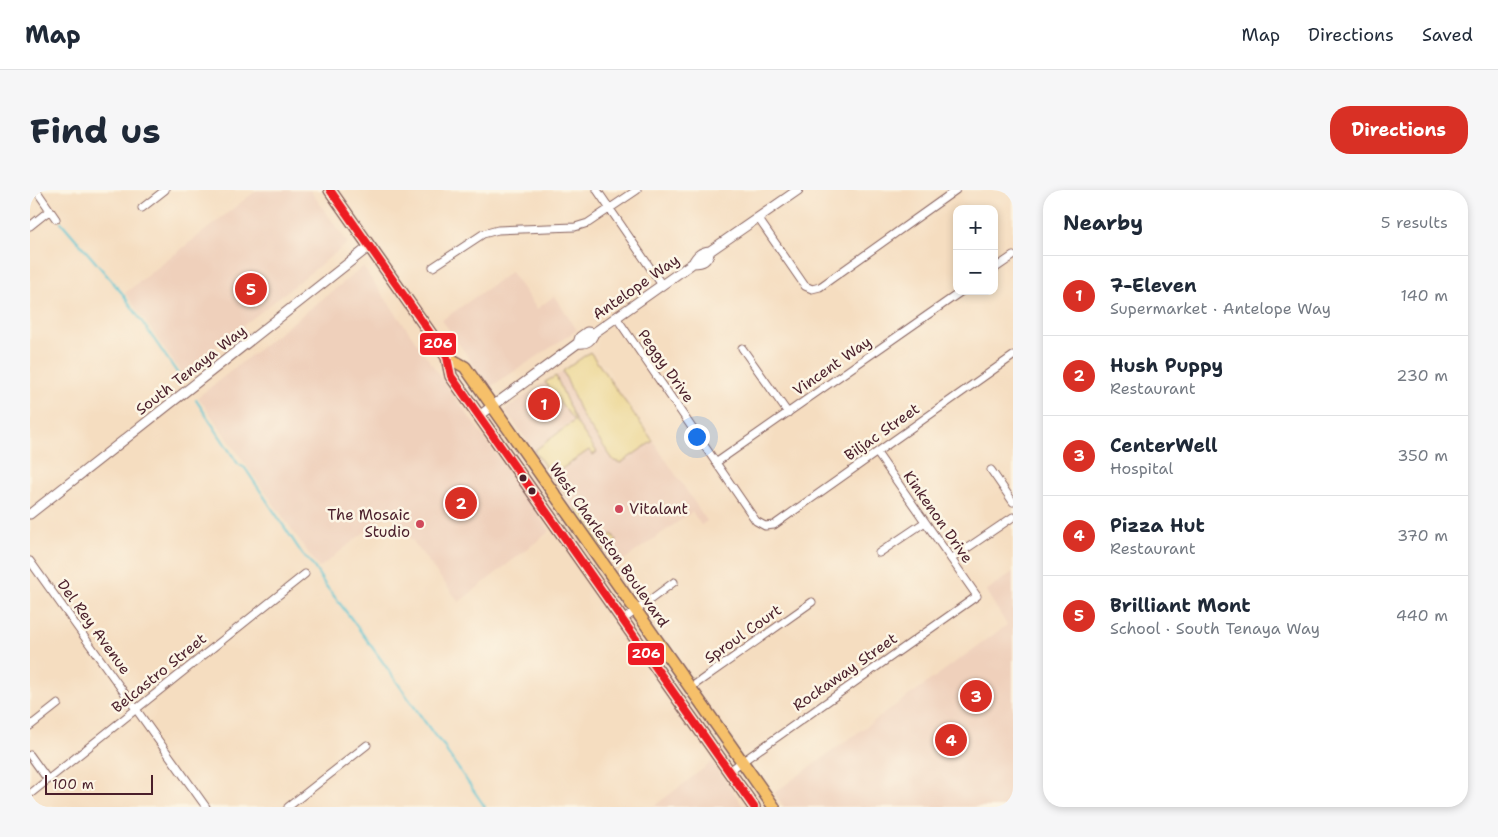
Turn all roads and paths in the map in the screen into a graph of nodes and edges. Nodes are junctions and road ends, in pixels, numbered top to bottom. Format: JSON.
{"nodes":[{"id":1,"x":36,"y":190,"type":"edge"},
{"id":2,"x":165,"y":190,"type":"edge"},
{"id":3,"x":330,"y":190,"type":"edge"},
{"id":4,"x":597,"y":190,"type":"edge"},
{"id":5,"x":636,"y":190,"type":"edge"},
{"id":6,"x":799,"y":190,"type":"edge"},
{"id":7,"x":807,"y":190,"type":"edge"},
{"id":8,"x":956,"y":190,"type":"edge"},
{"id":9,"x":142,"y":208,"type":"dead end"},
{"id":10,"x":610,"y":208,"type":"junction"},
{"id":11,"x":50,"y":210,"type":"junction"},
{"id":12,"x":758,"y":218,"type":"junction"},
{"id":13,"x":56,"y":219,"type":"dead end"},
{"id":14,"x":30,"y":226,"type":"edge"},
{"id":15,"x":370,"y":246,"type":"junction"},
{"id":16,"x":1013,"y":256,"type":"edge"},
{"id":17,"x":998,"y":266,"type":"edge"},
{"id":18,"x":434,"y":267,"type":"dead end"},
{"id":19,"x":662,"y":285,"type":"junction"},
{"id":20,"x":956,"y":295,"type":"edge"},
{"id":21,"x":616,"y":317,"type":"junction"},
{"id":22,"x":742,"y":348,"type":"dead end"},
{"id":23,"x":1013,"y":356,"type":"edge"},
{"id":24,"x":447,"y":357,"type":"junction"},
{"id":25,"x":492,"y":406,"type":"junction"},
{"id":26,"x":788,"y":413,"type":"junction"},
{"id":27,"x":479,"y":416,"type":"junction"},
{"id":28,"x":877,"y":453,"type":"junction"},
{"id":29,"x":717,"y":462,"type":"junction"},
{"id":30,"x":991,"y":470,"type":"dead end"},
{"id":31,"x":1013,"y":502,"type":"edge"},
{"id":32,"x":30,"y":514,"type":"edge"},
{"id":33,"x":1013,"y":517,"type":"edge"},
{"id":34,"x":925,"y":522,"type":"junction"},
{"id":35,"x":765,"y":526,"type":"joint"},
{"id":36,"x":879,"y":553,"type":"dead end"},
{"id":37,"x":951,"y":559,"type":"junction"},
{"id":38,"x":30,"y":561,"type":"edge"},
{"id":39,"x":305,"y":574,"type":"dead end"},
{"id":40,"x":674,"y":582,"type":"dead end"},
{"id":41,"x":977,"y":596,"type":"joint"},
{"id":42,"x":812,"y":602,"type":"dead end"},
{"id":43,"x":635,"y":610,"type":"junction"},
{"id":44,"x":623,"y":620,"type":"junction"},
{"id":45,"x":690,"y":688,"type":"junction"},
{"id":46,"x":58,"y":704,"type":"dead end"},
{"id":47,"x":137,"y":710,"type":"junction"},
{"id":48,"x":30,"y":726,"type":"edge"},
{"id":49,"x":368,"y":745,"type":"dead end"},
{"id":50,"x":30,"y":756,"type":"edge"},
{"id":51,"x":742,"y":762,"type":"junction"},
{"id":52,"x":729,"y":771,"type":"junction"},
{"id":53,"x":48,"y":780,"type":"junction"},
{"id":54,"x":30,"y":794,"type":"edge"},
{"id":55,"x":206,"y":807,"type":"edge"},
{"id":56,"x":288,"y":807,"type":"edge"},
{"id":57,"x":754,"y":807,"type":"edge"},
{"id":58,"x":774,"y":807,"type":"edge"}],
"edges":[{"from":1,"to":11,"type":"street"},
{"from":2,"to":9,"type":"street"},
{"from":3,"to":15,"type":"main road","name":"West Charleston Boulevard"},
{"from":4,"to":10,"type":"street"},
{"from":5,"to":10,"type":"street"},
{"from":6,"to":7,"type":"street","name":"Antelope Way"},
{"from":6,"to":12,"type":"street","name":"Antelope Way"},
{"from":8,"to":12,"type":"street"},
{"from":10,"to":18,"type":"street"},
{"from":10,"to":19,"type":"street"},
{"from":11,"to":13,"type":"street"},
{"from":11,"to":14,"type":"street"},
{"from":12,"to":19,"type":"street","name":"Antelope Way"},
{"from":15,"to":24,"type":"main road","name":"West Charleston Boulevard"},
{"from":15,"to":32,"type":"street","name":"South Tenaya Way"},
{"from":16,"to":17,"type":"street"},
{"from":19,"to":21,"type":"street","name":"Antelope Way"},
{"from":20,"to":26,"type":"street","name":"Vincent Way"},
{"from":21,"to":25,"type":"street","name":"Antelope Way"},
{"from":21,"to":29,"type":"street","name":"Peggy Drive"},
{"from":22,"to":26,"type":"street"},
{"from":23,"to":28,"type":"street","name":"Biljac Street"},
{"from":24,"to":25,"type":"main road","name":"West Charleston Boulevard"},
{"from":24,"to":27,"type":"main road","name":"West Charleston Boulevard"},
{"from":25,"to":27,"type":"street","name":"Antelope Way"},
{"from":25,"to":43,"type":"main road","name":"West Charleston Boulevard"},
{"from":26,"to":29,"type":"street","name":"Vincent Way"},
{"from":27,"to":44,"type":"main road","name":"West Charleston Boulevard"},
{"from":28,"to":34,"type":"street","name":"Kinkenon Drive"},
{"from":28,"to":35,"type":"street","name":"Biljac Street"},
{"from":29,"to":35,"type":"street","name":"Peggy Drive"},
{"from":30,"to":31,"type":"street"},
{"from":33,"to":37,"type":"street"},
{"from":34,"to":36,"type":"street"},
{"from":34,"to":37,"type":"street","name":"Kinkenon Drive"},
{"from":37,"to":41,"type":"street","name":"Kinkenon Drive"},
{"from":38,"to":47,"type":"street","name":"Del Rey Avenue"},
{"from":39,"to":47,"type":"street","name":"Belcastro Street"},
{"from":40,"to":43,"type":"street"},
{"from":41,"to":51,"type":"street","name":"Rockaway Street"},
{"from":42,"to":45,"type":"street","name":"Sproul Court"},
{"from":43,"to":44,"type":"street"},
{"from":43,"to":45,"type":"main road","name":"West Charleston Boulevard"},
{"from":44,"to":52,"type":"main road","name":"West Charleston Boulevard"},
{"from":45,"to":51,"type":"main road","name":"West Charleston Boulevard"},
{"from":46,"to":48,"type":"street"},
{"from":47,"to":53,"type":"street","name":"Belcastro Street"},
{"from":47,"to":55,"type":"street","name":"Del Rey Avenue"},
{"from":49,"to":56,"type":"street"},
{"from":50,"to":53,"type":"street"},
{"from":51,"to":52,"type":"street","name":"Rockaway Street"},
{"from":51,"to":58,"type":"main road","name":"West Charleston Boulevard"},
{"from":52,"to":57,"type":"main road","name":"West Charleston Boulevard"},
{"from":53,"to":54,"type":"street","name":"Belcastro Street"}]}
